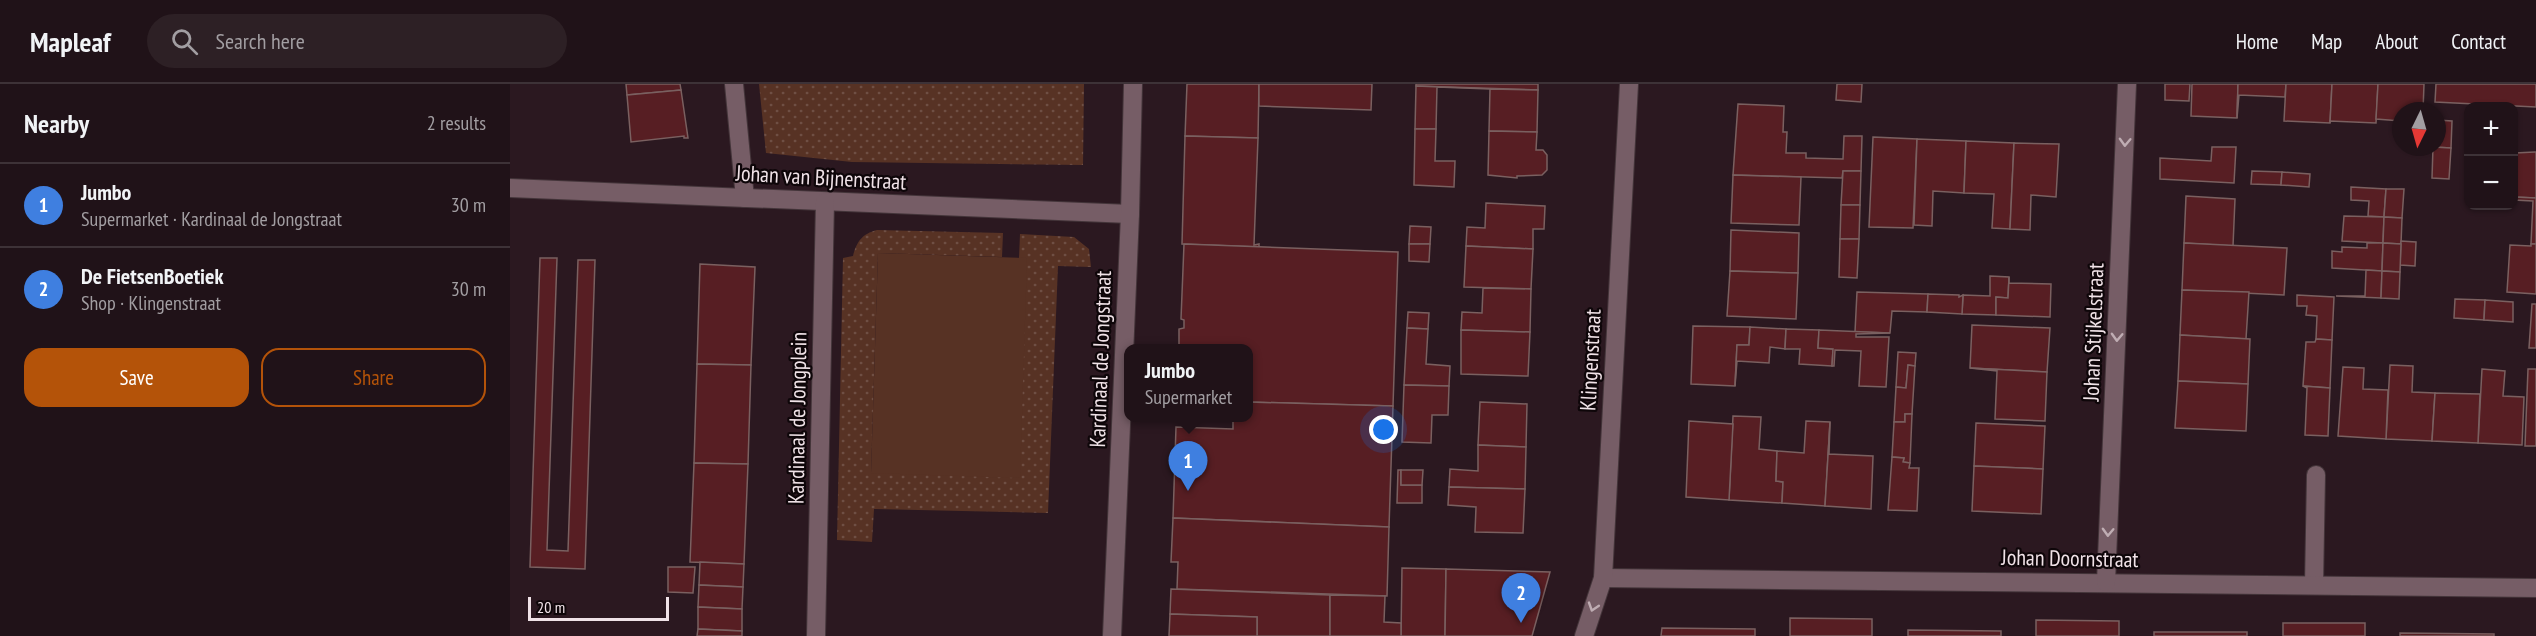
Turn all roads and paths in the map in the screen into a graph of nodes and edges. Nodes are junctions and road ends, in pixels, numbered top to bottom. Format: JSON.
{"nodes":[{"id":1,"x":734,"y":84,"type":"edge"},
{"id":2,"x":1133,"y":84,"type":"edge"},
{"id":3,"x":1629,"y":84,"type":"edge"},
{"id":4,"x":2127,"y":84,"type":"edge"},
{"id":5,"x":510,"y":188,"type":"edge"},
{"id":6,"x":745,"y":198,"type":"junction"},
{"id":7,"x":825,"y":202,"type":"junction"},
{"id":8,"x":1130,"y":214,"type":"junction"},
{"id":9,"x":1124,"y":344,"type":"edge"},
{"id":10,"x":1124,"y":355,"type":"edge"},
{"id":11,"x":2316,"y":475,"type":"dead end"},
{"id":12,"x":1603,"y":578,"type":"junction"},
{"id":13,"x":2106,"y":582,"type":"junction"},
{"id":14,"x":2314,"y":585,"type":"junction"},
{"id":15,"x":2536,"y":588,"type":"edge"},
{"id":16,"x":816,"y":636,"type":"edge"},
{"id":17,"x":1112,"y":636,"type":"edge"},
{"id":18,"x":1584,"y":636,"type":"edge"}],
"edges":[{"from":1,"to":6,"type":"street"},
{"from":2,"to":8,"type":"street","name":"Kardinaal de Jongstraat"},
{"from":3,"to":12,"type":"street","name":"Klingenstraat"},
{"from":4,"to":13,"type":"street","name":"Johan Stijkelstraat","one_way":true},
{"from":5,"to":6,"type":"street","name":"Johan van Bijnenstraat"},
{"from":6,"to":7,"type":"street","name":"Johan van Bijnenstraat"},
{"from":7,"to":8,"type":"street","name":"Johan van Bijnenstraat"},
{"from":7,"to":16,"type":"street","name":"Kardinaal de Jongplein"},
{"from":8,"to":9,"type":"street","name":"Kardinaal de Jongstraat"},
{"from":10,"to":17,"type":"street","name":"Kardinaal de Jongstraat"},
{"from":11,"to":14,"type":"street"},
{"from":12,"to":13,"type":"street","name":"Johan Doornstraat"},
{"from":12,"to":18,"type":"street","name":"Klingenstraat","one_way":true},
{"from":13,"to":14,"type":"street","name":"Johan Doornstraat"},
{"from":14,"to":15,"type":"street","name":"Johan Doornstraat"}]}
